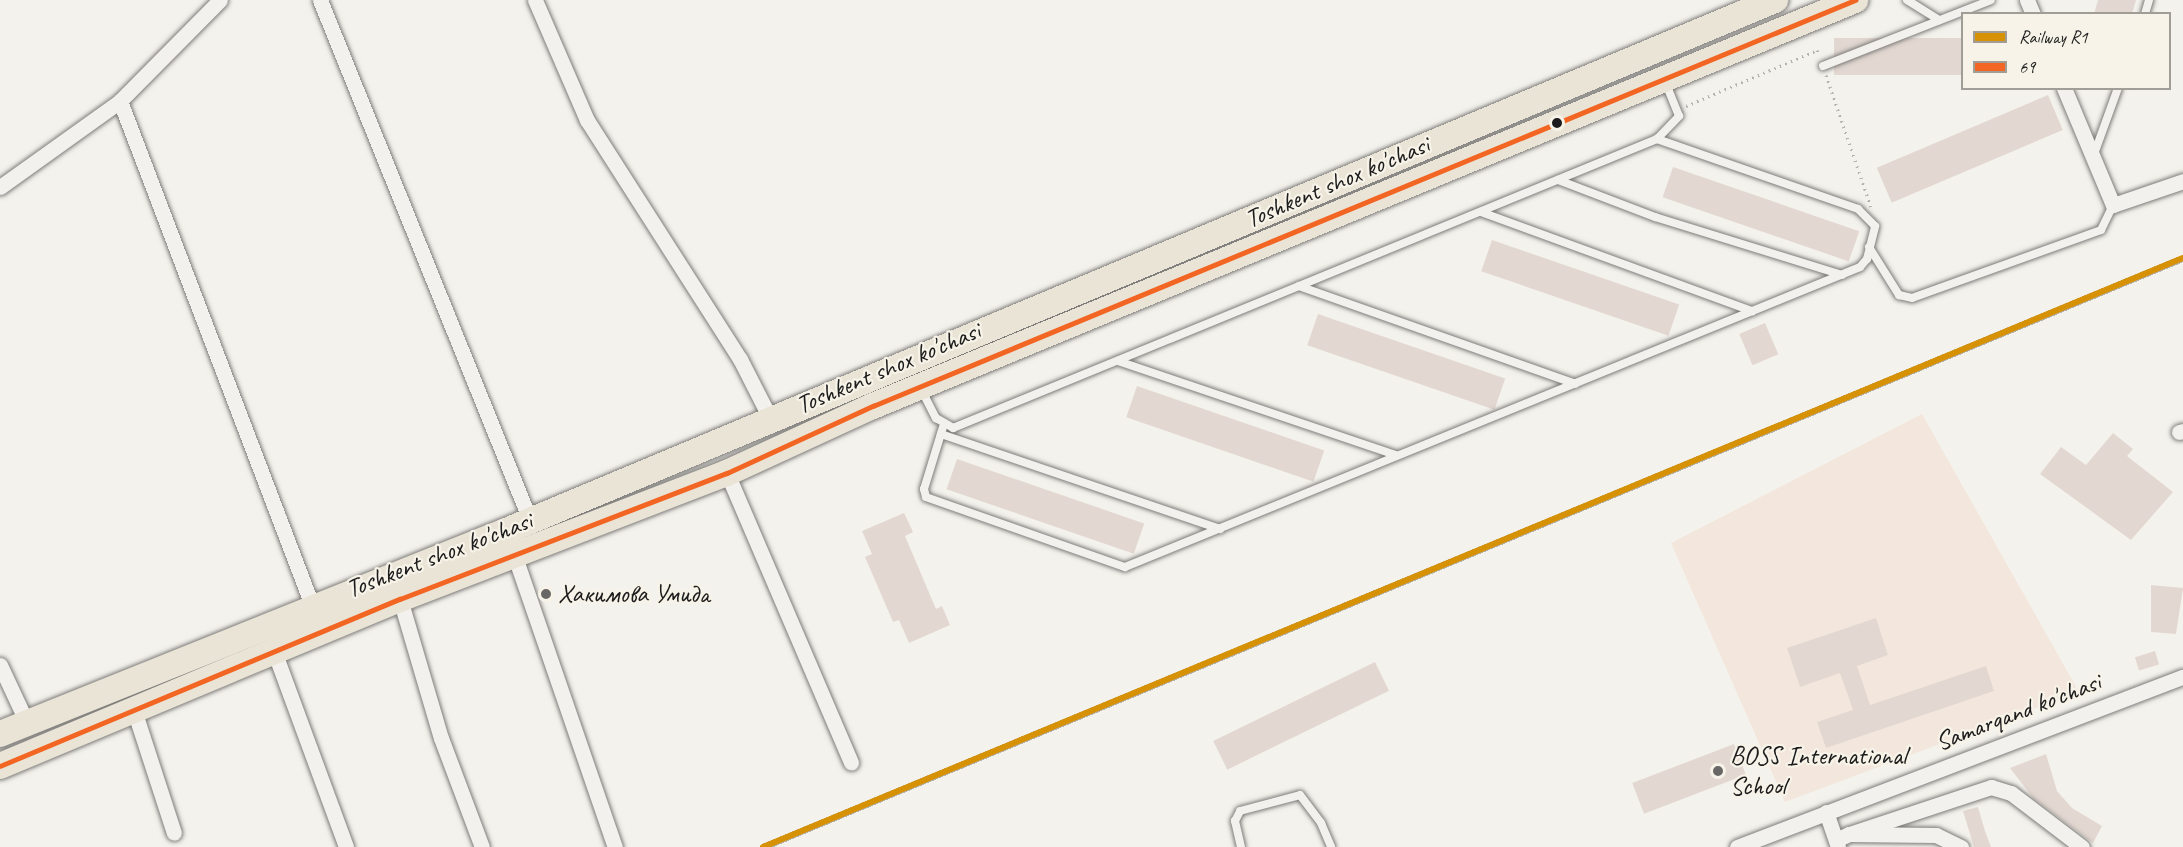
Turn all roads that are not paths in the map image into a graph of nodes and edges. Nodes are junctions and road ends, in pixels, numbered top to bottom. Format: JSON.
{"nodes":[{"id":1,"x":220,"y":0,"type":"edge"},
{"id":2,"x":320,"y":0,"type":"edge"},
{"id":3,"x":535,"y":0,"type":"edge"},
{"id":4,"x":1775,"y":0,"type":"edge"},
{"id":5,"x":1855,"y":0,"type":"edge"},
{"id":6,"x":1907,"y":0,"type":"edge"},
{"id":7,"x":1991,"y":0,"type":"edge"},
{"id":8,"x":1939,"y":20,"type":"junction"},
{"id":9,"x":1823,"y":66,"type":"road end"},
{"id":10,"x":1665,"y":79,"type":"junction"},
{"id":11,"x":2065,"y":90,"type":"edge"},
{"id":12,"x":2117,"y":90,"type":"edge"},
{"id":13,"x":120,"y":101,"type":"junction"},
{"id":14,"x":1657,"y":139,"type":"junction"},
{"id":15,"x":2093,"y":158,"type":"junction"},
{"id":16,"x":1558,"y":180,"type":"junction"},
{"id":17,"x":2183,"y":181,"type":"edge"},
{"id":18,"x":0,"y":187,"type":"edge"},
{"id":19,"x":2113,"y":205,"type":"junction"},
{"id":20,"x":1481,"y":212,"type":"junction"},
{"id":21,"x":1869,"y":247,"type":"junction"},
{"id":22,"x":1842,"y":274,"type":"junction"},
{"id":23,"x":1299,"y":286,"type":"junction"},
{"id":24,"x":1752,"y":311,"type":"junction"},
{"id":25,"x":1118,"y":361,"type":"junction"},
{"id":26,"x":862,"y":379,"type":"junction"},
{"id":27,"x":1575,"y":384,"type":"junction"},
{"id":28,"x":920,"y":386,"type":"junction"},
{"id":29,"x":873,"y":406,"type":"junction"},
{"id":30,"x":770,"y":418,"type":"junction"},
{"id":31,"x":942,"y":430,"type":"junction"},
{"id":32,"x":1395,"y":454,"type":"junction"},
{"id":33,"x":727,"y":473,"type":"junction"},
{"id":34,"x":530,"y":520,"type":"junction"},
{"id":35,"x":1220,"y":529,"type":"junction"},
{"id":36,"x":514,"y":554,"type":"junction"},
{"id":37,"x":400,"y":599,"type":"junction"},
{"id":38,"x":312,"y":605,"type":"junction"},
{"id":39,"x":274,"y":651,"type":"junction"},
{"id":40,"x":0,"y":665,"type":"edge"},
{"id":41,"x":2183,"y":677,"type":"edge"},
{"id":42,"x":134,"y":710,"type":"junction"},
{"id":43,"x":27,"y":723,"type":"junction"},
{"id":44,"x":0,"y":734,"type":"edge"},
{"id":45,"x":851,"y":763,"type":"dead end"},
{"id":46,"x":0,"y":766,"type":"edge"},
{"id":47,"x":1826,"y":812,"type":"junction"},
{"id":48,"x":174,"y":833,"type":"dead end"},
{"id":49,"x":1841,"y":841,"type":"edge"},
{"id":50,"x":346,"y":847,"type":"edge"},
{"id":51,"x":482,"y":847,"type":"edge"},
{"id":52,"x":615,"y":847,"type":"edge"},
{"id":53,"x":1241,"y":847,"type":"edge"},
{"id":54,"x":1331,"y":847,"type":"edge"},
{"id":55,"x":1737,"y":847,"type":"edge"},
{"id":56,"x":1961,"y":847,"type":"edge"},
{"id":57,"x":2082,"y":847,"type":"edge"}],
"edges":[{"from":1,"to":13,"type":"street"},
{"from":2,"to":34,"type":"street"},
{"from":3,"to":30,"type":"street"},
{"from":4,"to":26,"type":"main road","name":"Toshkent shox ko'chasi"},
{"from":5,"to":10,"type":"main road","name":"Toshkent shox ko'chasi"},
{"from":6,"to":8,"type":"lane"},
{"from":7,"to":8,"type":"lane"},
{"from":8,"to":9,"type":"lane"},
{"from":10,"to":14,"type":"lane"},
{"from":10,"to":28,"type":"main road","name":"Toshkent shox ko'chasi"},
{"from":11,"to":15,"type":"street"},
{"from":12,"to":15,"type":"lane"},
{"from":13,"to":18,"type":"street"},
{"from":13,"to":38,"type":"street"},
{"from":14,"to":16,"type":"lane"},
{"from":14,"to":21,"type":"lane"},
{"from":15,"to":19,"type":"street"},
{"from":16,"to":20,"type":"lane"},
{"from":16,"to":22,"type":"lane"},
{"from":17,"to":19,"type":"street"},
{"from":19,"to":21,"type":"lane"},
{"from":20,"to":23,"type":"lane"},
{"from":20,"to":24,"type":"lane"},
{"from":21,"to":22,"type":"lane"},
{"from":22,"to":24,"type":"lane"},
{"from":23,"to":25,"type":"lane"},
{"from":23,"to":27,"type":"lane"},
{"from":24,"to":27,"type":"lane"},
{"from":25,"to":31,"type":"lane"},
{"from":25,"to":32,"type":"lane"},
{"from":26,"to":29,"type":"main road"},
{"from":26,"to":30,"type":"main road","name":"Toshkent shox ko'chasi"},
{"from":27,"to":32,"type":"lane"},
{"from":28,"to":29,"type":"main road","name":"Toshkent shox ko'chasi"},
{"from":28,"to":31,"type":"lane"},
{"from":29,"to":33,"type":"main road","name":"Toshkent shox ko'chasi"},
{"from":30,"to":34,"type":"main road","name":"Toshkent shox ko'chasi"},
{"from":31,"to":35,"type":"lane"},
{"from":31,"to":35,"type":"lane"},
{"from":32,"to":35,"type":"lane"},
{"from":33,"to":36,"type":"main road","name":"Toshkent shox ko'chasi"},
{"from":33,"to":45,"type":"street"},
{"from":34,"to":38,"type":"main road","name":"Toshkent shox ko'chasi"},
{"from":36,"to":37,"type":"main road","name":"Toshkent shox ko'chasi"},
{"from":36,"to":52,"type":"street"},
{"from":37,"to":39,"type":"main road","name":"Toshkent shox ko'chasi"},
{"from":37,"to":51,"type":"street"},
{"from":38,"to":43,"type":"main road","name":"Toshkent shox ko'chasi"},
{"from":39,"to":42,"type":"main road","name":"Toshkent shox ko'chasi"},
{"from":39,"to":50,"type":"street"},
{"from":40,"to":43,"type":"street"},
{"from":41,"to":47,"type":"street","name":"Samarqand ko'chasi"},
{"from":42,"to":46,"type":"main road","name":"Toshkent shox ko'chasi"},
{"from":42,"to":48,"type":"street"},
{"from":43,"to":44,"type":"main road","name":"Toshkent shox ko'chasi"},
{"from":47,"to":49,"type":"street"},
{"from":47,"to":55,"type":"street","name":"Samarqand ko'chasi"},
{"from":49,"to":56,"type":"street"},
{"from":49,"to":57,"type":"street"},
{"from":53,"to":54,"type":"lane"}]}
